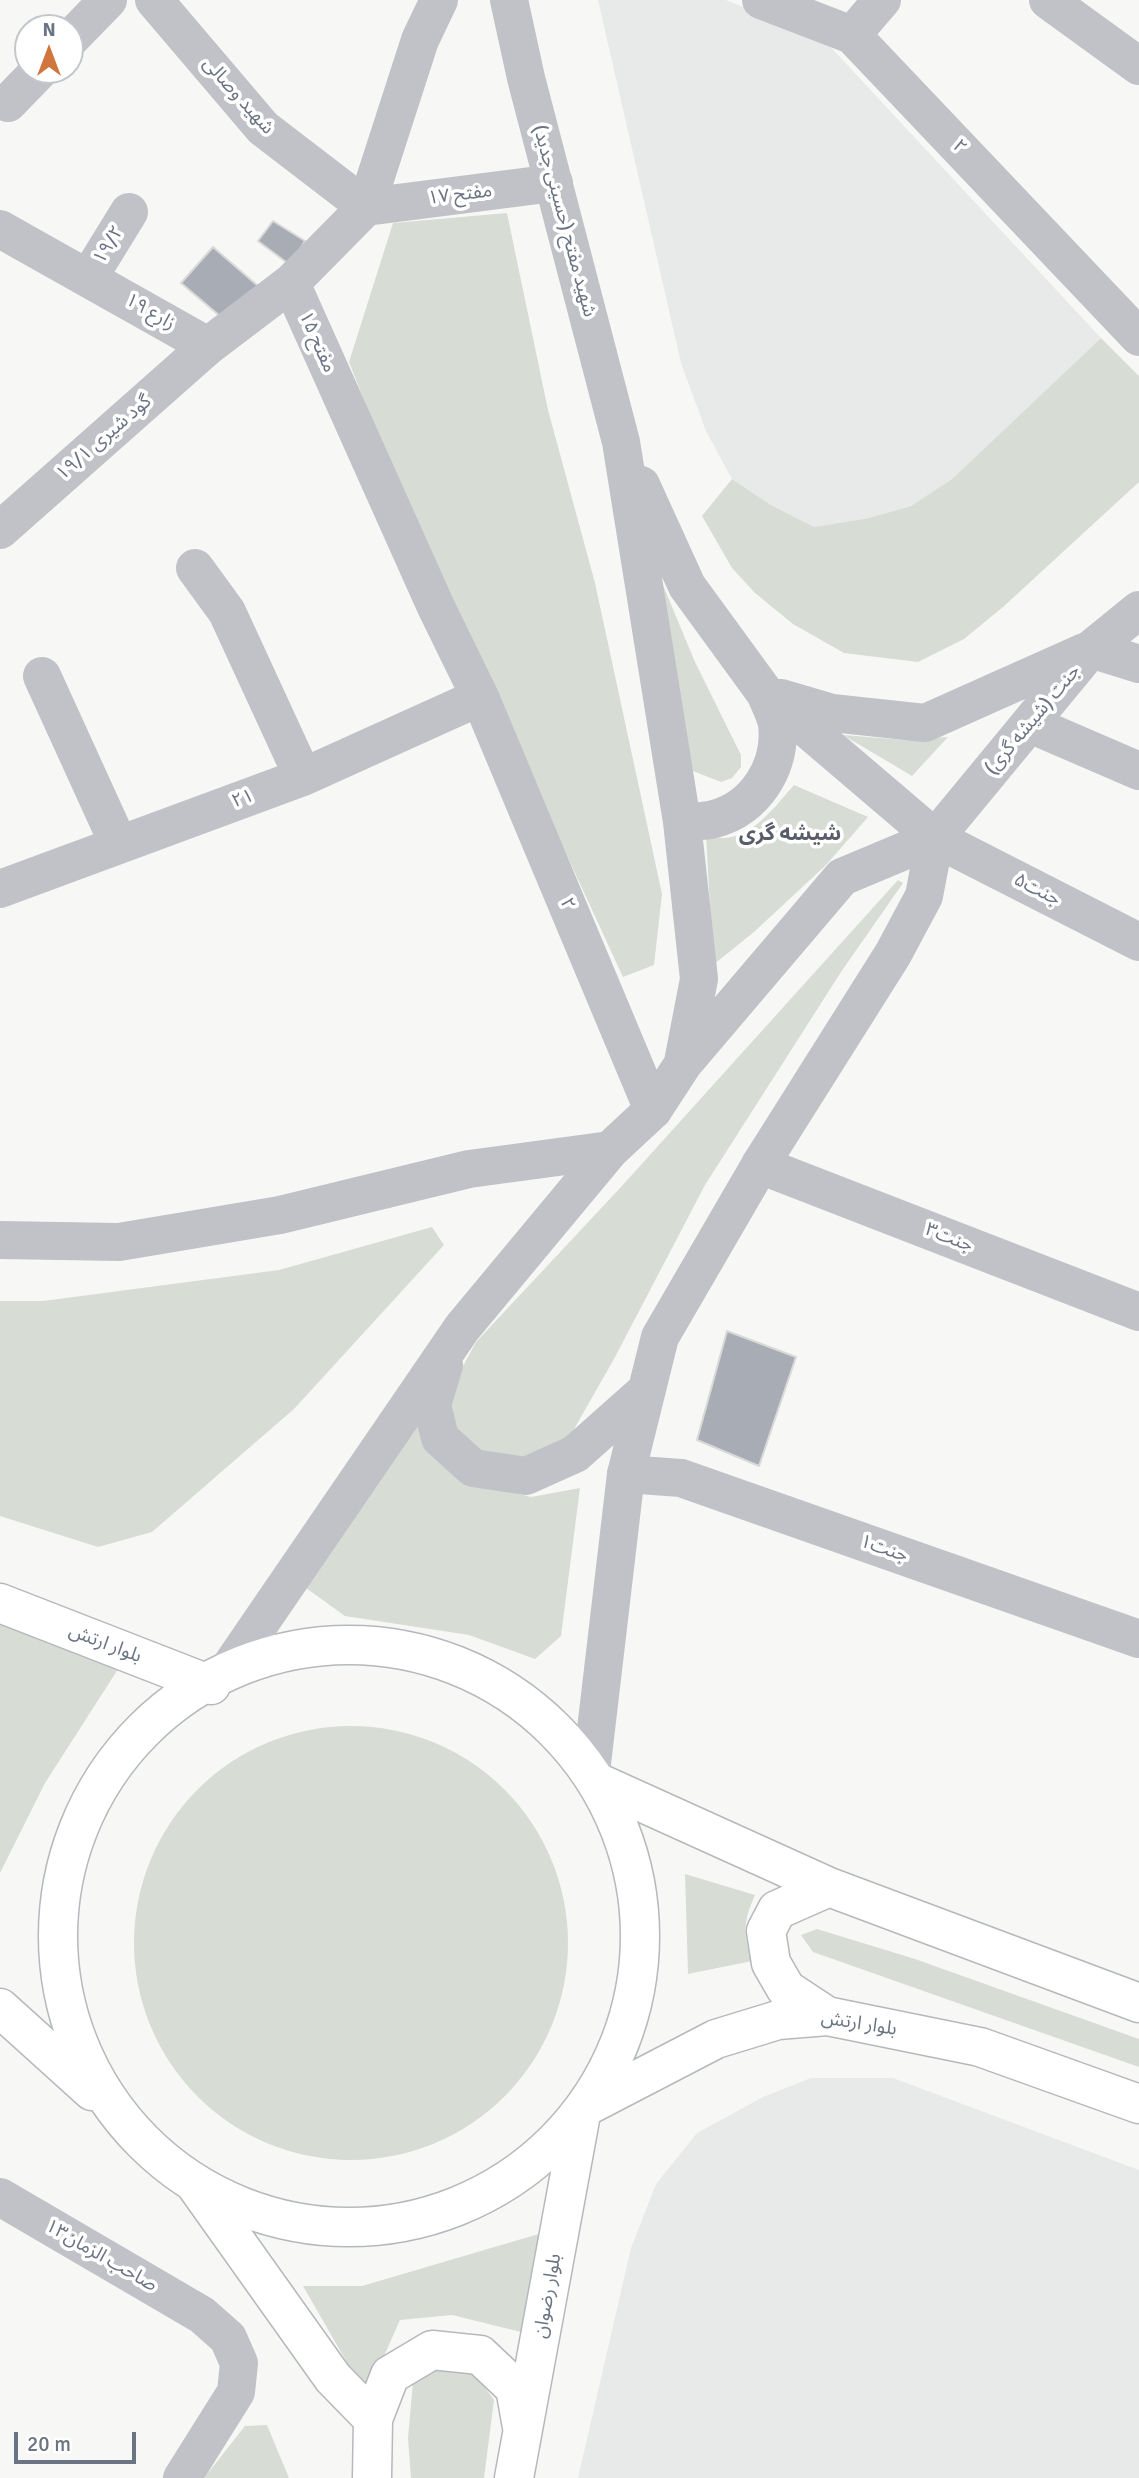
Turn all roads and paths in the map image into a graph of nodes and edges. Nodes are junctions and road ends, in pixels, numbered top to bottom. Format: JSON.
{"nodes":[{"id":1,"x":108,"y":0,"type":"edge"},
{"id":2,"x":154,"y":0,"type":"edge"},
{"id":3,"x":439,"y":0,"type":"edge"},
{"id":4,"x":509,"y":0,"type":"edge"},
{"id":5,"x":761,"y":0,"type":"edge"},
{"id":6,"x":882,"y":0,"type":"edge"},
{"id":7,"x":1048,"y":0,"type":"edge"},
{"id":8,"x":84,"y":25,"type":"edge"},
{"id":9,"x":852,"y":35,"type":"junction"},
{"id":10,"x":1139,"y":66,"type":"edge"},
{"id":11,"x":26,"y":84,"type":"edge"},
{"id":12,"x":8,"y":103,"type":"dead end"},
{"id":13,"x":554,"y":183,"type":"junction"},
{"id":14,"x":366,"y":207,"type":"junction"},
{"id":15,"x":130,"y":212,"type":"dead end"},
{"id":16,"x":0,"y":229,"type":"edge"},
{"id":17,"x":89,"y":277,"type":"junction"},
{"id":18,"x":291,"y":284,"type":"junction"},
{"id":19,"x":1136,"y":334,"type":"edge"},
{"id":20,"x":208,"y":346,"type":"junction"},
{"id":21,"x":621,"y":442,"type":"junction"},
{"id":22,"x":0,"y":530,"type":"edge"},
{"id":23,"x":195,"y":568,"type":"dead end"},
{"id":24,"x":1139,"y":610,"type":"edge"},
{"id":25,"x":1091,"y":649,"type":"junction"},
{"id":26,"x":1139,"y":664,"type":"edge"},
{"id":27,"x":41,"y":676,"type":"dead end"},
{"id":28,"x":765,"y":693,"type":"junction"},
{"id":29,"x":481,"y":697,"type":"junction"},
{"id":30,"x":1030,"y":724,"type":"junction"},
{"id":31,"x":1139,"y":771,"type":"edge"},
{"id":32,"x":303,"y":777,"type":"junction"},
{"id":33,"x":682,"y":822,"type":"junction"},
{"id":34,"x":935,"y":838,"type":"junction"},
{"id":35,"x":119,"y":845,"type":"junction"},
{"id":36,"x":0,"y":889,"type":"edge"},
{"id":37,"x":1139,"y":942,"type":"edge"},
{"id":38,"x":683,"y":1064,"type":"junction"},
{"id":39,"x":653,"y":1110,"type":"junction"},
{"id":40,"x":610,"y":1150,"type":"junction"},
{"id":41,"x":760,"y":1165,"type":"junction"},
{"id":42,"x":0,"y":1240,"type":"edge"},
{"id":43,"x":1139,"y":1311,"type":"edge"},
{"id":44,"x":462,"y":1328,"type":"junction"},
{"id":45,"x":647,"y":1390,"type":"junction"},
{"id":46,"x":626,"y":1474,"type":"junction"},
{"id":47,"x":0,"y":1603,"type":"edge"},
{"id":48,"x":1139,"y":1639,"type":"edge"},
{"id":49,"x":219,"y":1677,"type":"junction"},
{"id":50,"x":595,"y":1778,"type":"junction"},
{"id":51,"x":829,"y":1887,"type":"junction"},
{"id":52,"x":1139,"y":2003,"type":"edge"},
{"id":53,"x":0,"y":2008,"type":"edge"},
{"id":54,"x":827,"y":2016,"type":"junction"},
{"id":55,"x":1139,"y":2104,"type":"edge"},
{"id":56,"x":112,"y":2109,"type":"junction"},
{"id":57,"x":584,"y":2110,"type":"junction"},
{"id":58,"x":195,"y":2185,"type":"junction"},
{"id":59,"x":0,"y":2197,"type":"edge"},
{"id":60,"x":373,"y":2419,"type":"junction"},
{"id":61,"x":523,"y":2436,"type":"junction"},
{"id":62,"x":182,"y":2478,"type":"edge"},
{"id":63,"x":372,"y":2478,"type":"edge"},
{"id":64,"x":514,"y":2478,"type":"edge"}],
"edges":[{"from":1,"to":8,"type":"street"},
{"from":2,"to":14,"type":"street","name":"شهید وصالی"},
{"from":3,"to":14,"type":"street"},
{"from":4,"to":13,"type":"street","name":"شهید مفتح (حسینی جدید)"},
{"from":5,"to":9,"type":"street","name":"۲"},
{"from":6,"to":9,"type":"street"},
{"from":7,"to":10,"type":"street"},
{"from":9,"to":19,"type":"street","name":"۲"},
{"from":11,"to":12,"type":"street"},
{"from":13,"to":14,"type":"street","name":"مفتح ۱۷"},
{"from":13,"to":21,"type":"street","name":"شهید مفتح (حسینی جدید)"},
{"from":14,"to":18,"type":"street"},
{"from":15,"to":17,"type":"street","name":"۱۹/۲"},
{"from":16,"to":17,"type":"street","name":"۱۹ زارع"},
{"from":17,"to":20,"type":"street","name":"۱۹ زارع"},
{"from":18,"to":20,"type":"street"},
{"from":18,"to":29,"type":"street","name":"مفتح ۱۵"},
{"from":20,"to":22,"type":"street","name":"۱۹/۱ گود شیری"},
{"from":21,"to":28,"type":"street"},
{"from":21,"to":33,"type":"street"},
{"from":23,"to":32,"type":"street"},
{"from":24,"to":25,"type":"street","name":"جنت (شیشه گری)"},
{"from":25,"to":26,"type":"street"},
{"from":25,"to":28,"type":"street"},
{"from":25,"to":30,"type":"street","name":"جنت (شیشه گری)"},
{"from":27,"to":35,"type":"street"},
{"from":28,"to":33,"type":"street"},
{"from":28,"to":34,"type":"street","name":"جنت۵"},
{"from":29,"to":32,"type":"street","name":"۲۱"},
{"from":29,"to":39,"type":"street","name":"۲"},
{"from":30,"to":31,"type":"street"},
{"from":30,"to":34,"type":"street","name":"جنت (شیشه گری)"},
{"from":32,"to":35,"type":"street","name":"۲۱"},
{"from":33,"to":38,"type":"street"},
{"from":34,"to":37,"type":"street","name":"جنت۵"},
{"from":34,"to":38,"type":"street"},
{"from":34,"to":41,"type":"street"},
{"from":35,"to":36,"type":"street","name":"۲۱"},
{"from":38,"to":39,"type":"street"},
{"from":39,"to":40,"type":"street"},
{"from":40,"to":42,"type":"street"},
{"from":40,"to":44,"type":"street"},
{"from":41,"to":43,"type":"street","name":"جنت۳"},
{"from":41,"to":45,"type":"street"},
{"from":44,"to":45,"type":"street"},
{"from":44,"to":49,"type":"street"},
{"from":45,"to":46,"type":"street"},
{"from":46,"to":48,"type":"street","name":"جنت۱"},
{"from":46,"to":50,"type":"street"},
{"from":47,"to":49,"type":"main road","name":"بلوار ارتش"},
{"from":49,"to":50,"type":"main road"},
{"from":49,"to":56,"type":"main road"},
{"from":50,"to":51,"type":"main road"},
{"from":50,"to":57,"type":"main road"},
{"from":51,"to":52,"type":"main road"},
{"from":51,"to":54,"type":"main road"},
{"from":53,"to":56,"type":"main road"},
{"from":54,"to":55,"type":"main road","name":"بلوار ارتش"},
{"from":54,"to":57,"type":"main road","name":"بلوار ارتش"},
{"from":56,"to":58,"type":"main road"},
{"from":57,"to":58,"type":"main road"},
{"from":57,"to":61,"type":"main road","name":"بلوار رضوان"},
{"from":58,"to":60,"type":"main road"},
{"from":59,"to":62,"type":"street","name":"صاحب الزمان۱۳"},
{"from":60,"to":61,"type":"main road"},
{"from":60,"to":63,"type":"main road"},
{"from":61,"to":64,"type":"main road","name":"بلوار رضوان"}]}
